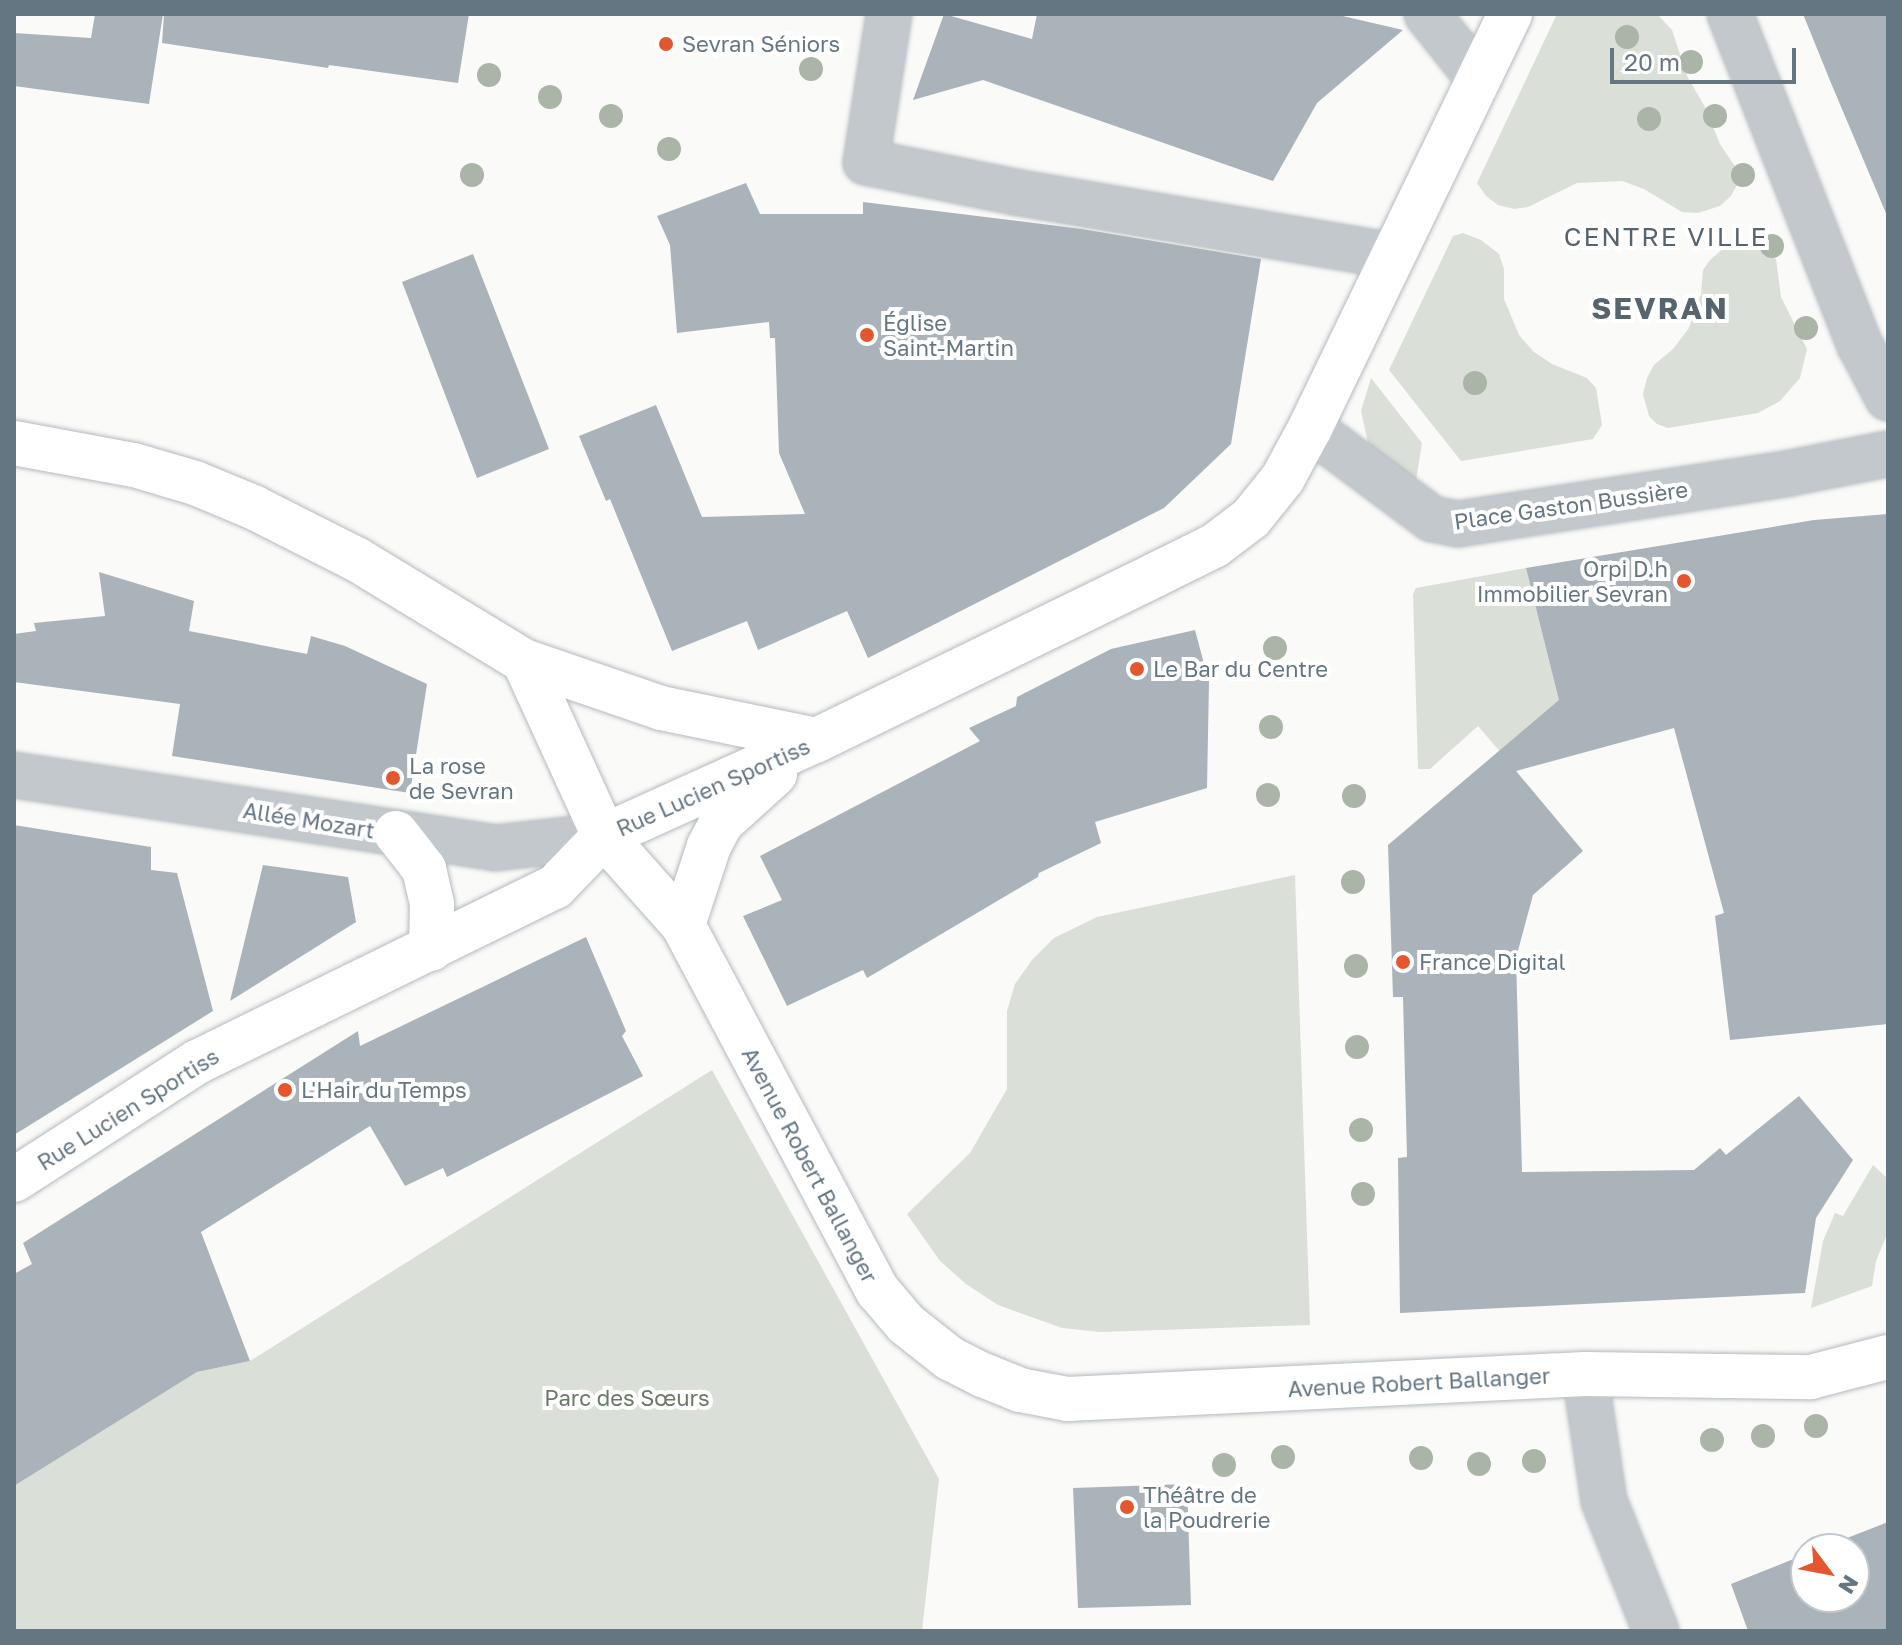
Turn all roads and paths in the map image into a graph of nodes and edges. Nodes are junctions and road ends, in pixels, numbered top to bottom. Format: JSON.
{"nodes":[{"id":1,"x":889,"y":14,"type":"edge"},
{"id":2,"x":1427,"y":14,"type":"edge"},
{"id":3,"x":1510,"y":14,"type":"edge"},
{"id":4,"x":1730,"y":14,"type":"edge"},
{"id":5,"x":1479,"y":79,"type":"junction"},
{"id":6,"x":1393,"y":256,"type":"junction"},
{"id":7,"x":1888,"y":398,"type":"edge"},
{"id":8,"x":1310,"y":428,"type":"junction"},
{"id":9,"x":14,"y":443,"type":"edge"},
{"id":10,"x":1888,"y":454,"type":"edge"},
{"id":11,"x":524,"y":661,"type":"junction"},
{"id":12,"x":817,"y":740,"type":"junction"},
{"id":13,"x":14,"y":775,"type":"edge"},
{"id":14,"x":396,"y":833,"type":"junction"},
{"id":15,"x":604,"y":836,"type":"junction"},
{"id":16,"x":683,"y":925,"type":"junction"},
{"id":17,"x":431,"y":949,"type":"junction"},
{"id":18,"x":14,"y":1180,"type":"edge"},
{"id":19,"x":1888,"y":1357,"type":"edge"},
{"id":20,"x":1585,"y":1374,"type":"junction"},
{"id":21,"x":1656,"y":1631,"type":"edge"}],
"edges":[{"from":1,"to":6,"type":"street"},
{"from":2,"to":5,"type":"street"},
{"from":3,"to":5,"type":"main road"},
{"from":4,"to":7,"type":"street"},
{"from":5,"to":6,"type":"main road"},
{"from":6,"to":8,"type":"main road"},
{"from":8,"to":10,"type":"street","name":"Place Gaston Bussière"},
{"from":8,"to":12,"type":"main road","name":"Rue Lucien Sportiss"},
{"from":9,"to":11,"type":"main road"},
{"from":11,"to":12,"type":"main road"},
{"from":11,"to":15,"type":"main road","name":"Avenue Robert Ballanger"},
{"from":12,"to":15,"type":"main road","name":"Rue Lucien Sportiss"},
{"from":12,"to":16,"type":"main road"},
{"from":13,"to":14,"type":"street","name":"Allée Mozart"},
{"from":14,"to":15,"type":"street","name":"Allée Mozart"},
{"from":14,"to":17,"type":"main road"},
{"from":15,"to":16,"type":"main road","name":"Avenue Robert Ballanger"},
{"from":15,"to":17,"type":"main road","name":"Rue Lucien Sportiss"},
{"from":16,"to":20,"type":"main road","name":"Avenue Robert Ballanger"},
{"from":17,"to":18,"type":"main road","name":"Rue Lucien Sportiss"},
{"from":19,"to":20,"type":"main road","name":"Avenue Robert Ballanger"},
{"from":20,"to":21,"type":"street"}]}
